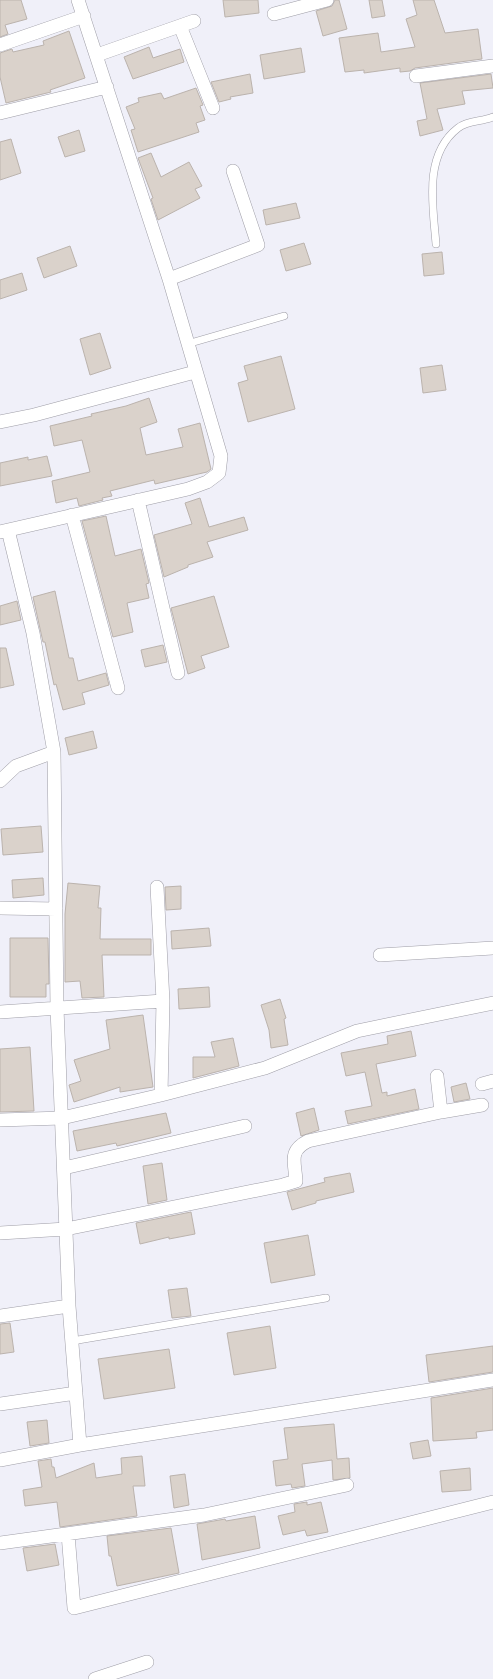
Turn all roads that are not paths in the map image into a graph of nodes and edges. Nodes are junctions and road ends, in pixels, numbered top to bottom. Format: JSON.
{"nodes":[{"id":1,"x":78,"y":0,"type":"edge"},
{"id":2,"x":327,"y":0,"type":"edge"},
{"id":3,"x":274,"y":14,"type":"dead end"},
{"id":4,"x":84,"y":16,"type":"junction"},
{"id":5,"x":194,"y":21,"type":"dead end"},
{"id":6,"x":180,"y":26,"type":"junction"},
{"id":7,"x":0,"y":45,"type":"edge"},
{"id":8,"x":97,"y":55,"type":"junction"},
{"id":9,"x":493,"y":66,"type":"edge"},
{"id":10,"x":416,"y":76,"type":"dead end"},
{"id":11,"x":107,"y":87,"type":"junction"},
{"id":12,"x":213,"y":108,"type":"dead end"},
{"id":13,"x":0,"y":112,"type":"edge"},
{"id":14,"x":493,"y":117,"type":"edge"},
{"id":15,"x":233,"y":171,"type":"dead end"},
{"id":16,"x":436,"y":244,"type":"dead end"},
{"id":17,"x":169,"y":279,"type":"junction"},
{"id":18,"x":284,"y":316,"type":"dead end"},
{"id":19,"x":187,"y":344,"type":"junction"},
{"id":20,"x":195,"y":372,"type":"junction"},
{"id":21,"x":0,"y":422,"type":"edge"},
{"id":22,"x":138,"y":500,"type":"junction"},
{"id":23,"x":72,"y":515,"type":"junction"},
{"id":24,"x":4,"y":531,"type":"edge"},
{"id":25,"x":178,"y":673,"type":"dead end"},
{"id":26,"x":118,"y":688,"type":"dead end"},
{"id":27,"x":54,"y":752,"type":"junction"},
{"id":28,"x":0,"y":781,"type":"edge"},
{"id":29,"x":157,"y":887,"type":"dead end"},
{"id":30,"x":0,"y":908,"type":"edge"},
{"id":31,"x":56,"y":909,"type":"junction"},
{"id":32,"x":493,"y":948,"type":"edge"},
{"id":33,"x":380,"y":955,"type":"dead end"},
{"id":34,"x":163,"y":1001,"type":"junction"},
{"id":35,"x":493,"y":1003,"type":"edge"},
{"id":36,"x":57,"y":1008,"type":"junction"},
{"id":37,"x":0,"y":1012,"type":"edge"},
{"id":38,"x":437,"y":1076,"type":"dead end"},
{"id":39,"x":161,"y":1095,"type":"junction"},
{"id":40,"x":482,"y":1105,"type":"dead end"},
{"id":41,"x":441,"y":1112,"type":"junction"},
{"id":42,"x":62,"y":1118,"type":"junction"},
{"id":43,"x":0,"y":1120,"type":"edge"},
{"id":44,"x":245,"y":1126,"type":"dead end"},
{"id":45,"x":64,"y":1168,"type":"junction"},
{"id":46,"x":66,"y":1229,"type":"junction"},
{"id":47,"x":0,"y":1233,"type":"edge"},
{"id":48,"x":326,"y":1298,"type":"dead end"},
{"id":49,"x":69,"y":1306,"type":"junction"},
{"id":50,"x":0,"y":1316,"type":"edge"},
{"id":51,"x":72,"y":1341,"type":"junction"},
{"id":52,"x":493,"y":1380,"type":"edge"},
{"id":53,"x":76,"y":1393,"type":"junction"},
{"id":54,"x":0,"y":1404,"type":"edge"},
{"id":55,"x":80,"y":1445,"type":"junction"},
{"id":56,"x":0,"y":1460,"type":"edge"},
{"id":57,"x":347,"y":1485,"type":"dead end"},
{"id":58,"x":493,"y":1502,"type":"edge"},
{"id":59,"x":68,"y":1534,"type":"junction"},
{"id":60,"x":0,"y":1543,"type":"edge"},
{"id":61,"x":147,"y":1662,"type":"dead end"},
{"id":62,"x":95,"y":1679,"type":"edge"}],
"edges":[{"from":1,"to":4,"type":"street"},
{"from":2,"to":3,"type":"street"},
{"from":4,"to":7,"type":"street"},
{"from":4,"to":8,"type":"street"},
{"from":5,"to":6,"type":"street"},
{"from":6,"to":8,"type":"street"},
{"from":6,"to":12,"type":"street"},
{"from":8,"to":11,"type":"street"},
{"from":9,"to":10,"type":"street"},
{"from":11,"to":13,"type":"street"},
{"from":11,"to":17,"type":"street"},
{"from":14,"to":16,"type":"lane"},
{"from":15,"to":17,"type":"street"},
{"from":17,"to":19,"type":"street"},
{"from":18,"to":19,"type":"lane"},
{"from":19,"to":20,"type":"street"},
{"from":20,"to":21,"type":"street"},
{"from":20,"to":22,"type":"street"},
{"from":22,"to":23,"type":"street"},
{"from":22,"to":25,"type":"street"},
{"from":23,"to":24,"type":"street"},
{"from":23,"to":26,"type":"street"},
{"from":24,"to":27,"type":"street"},
{"from":27,"to":28,"type":"street"},
{"from":27,"to":31,"type":"street"},
{"from":29,"to":34,"type":"street"},
{"from":30,"to":31,"type":"street"},
{"from":31,"to":36,"type":"street"},
{"from":32,"to":33,"type":"street"},
{"from":34,"to":36,"type":"street"},
{"from":34,"to":39,"type":"street"},
{"from":35,"to":39,"type":"street"},
{"from":36,"to":37,"type":"street"},
{"from":36,"to":42,"type":"street"},
{"from":38,"to":41,"type":"street"},
{"from":39,"to":42,"type":"street"},
{"from":40,"to":41,"type":"street"},
{"from":41,"to":46,"type":"street"},
{"from":42,"to":43,"type":"street"},
{"from":42,"to":45,"type":"street"},
{"from":44,"to":45,"type":"street"},
{"from":45,"to":46,"type":"street"},
{"from":46,"to":47,"type":"street"},
{"from":46,"to":49,"type":"street"},
{"from":48,"to":51,"type":"lane"},
{"from":49,"to":50,"type":"street"},
{"from":49,"to":51,"type":"street"},
{"from":51,"to":53,"type":"street"},
{"from":52,"to":55,"type":"street"},
{"from":53,"to":54,"type":"street"},
{"from":53,"to":55,"type":"street"},
{"from":55,"to":56,"type":"street"},
{"from":57,"to":59,"type":"street"},
{"from":58,"to":59,"type":"street"},
{"from":59,"to":60,"type":"street"},
{"from":61,"to":62,"type":"street"}]}
